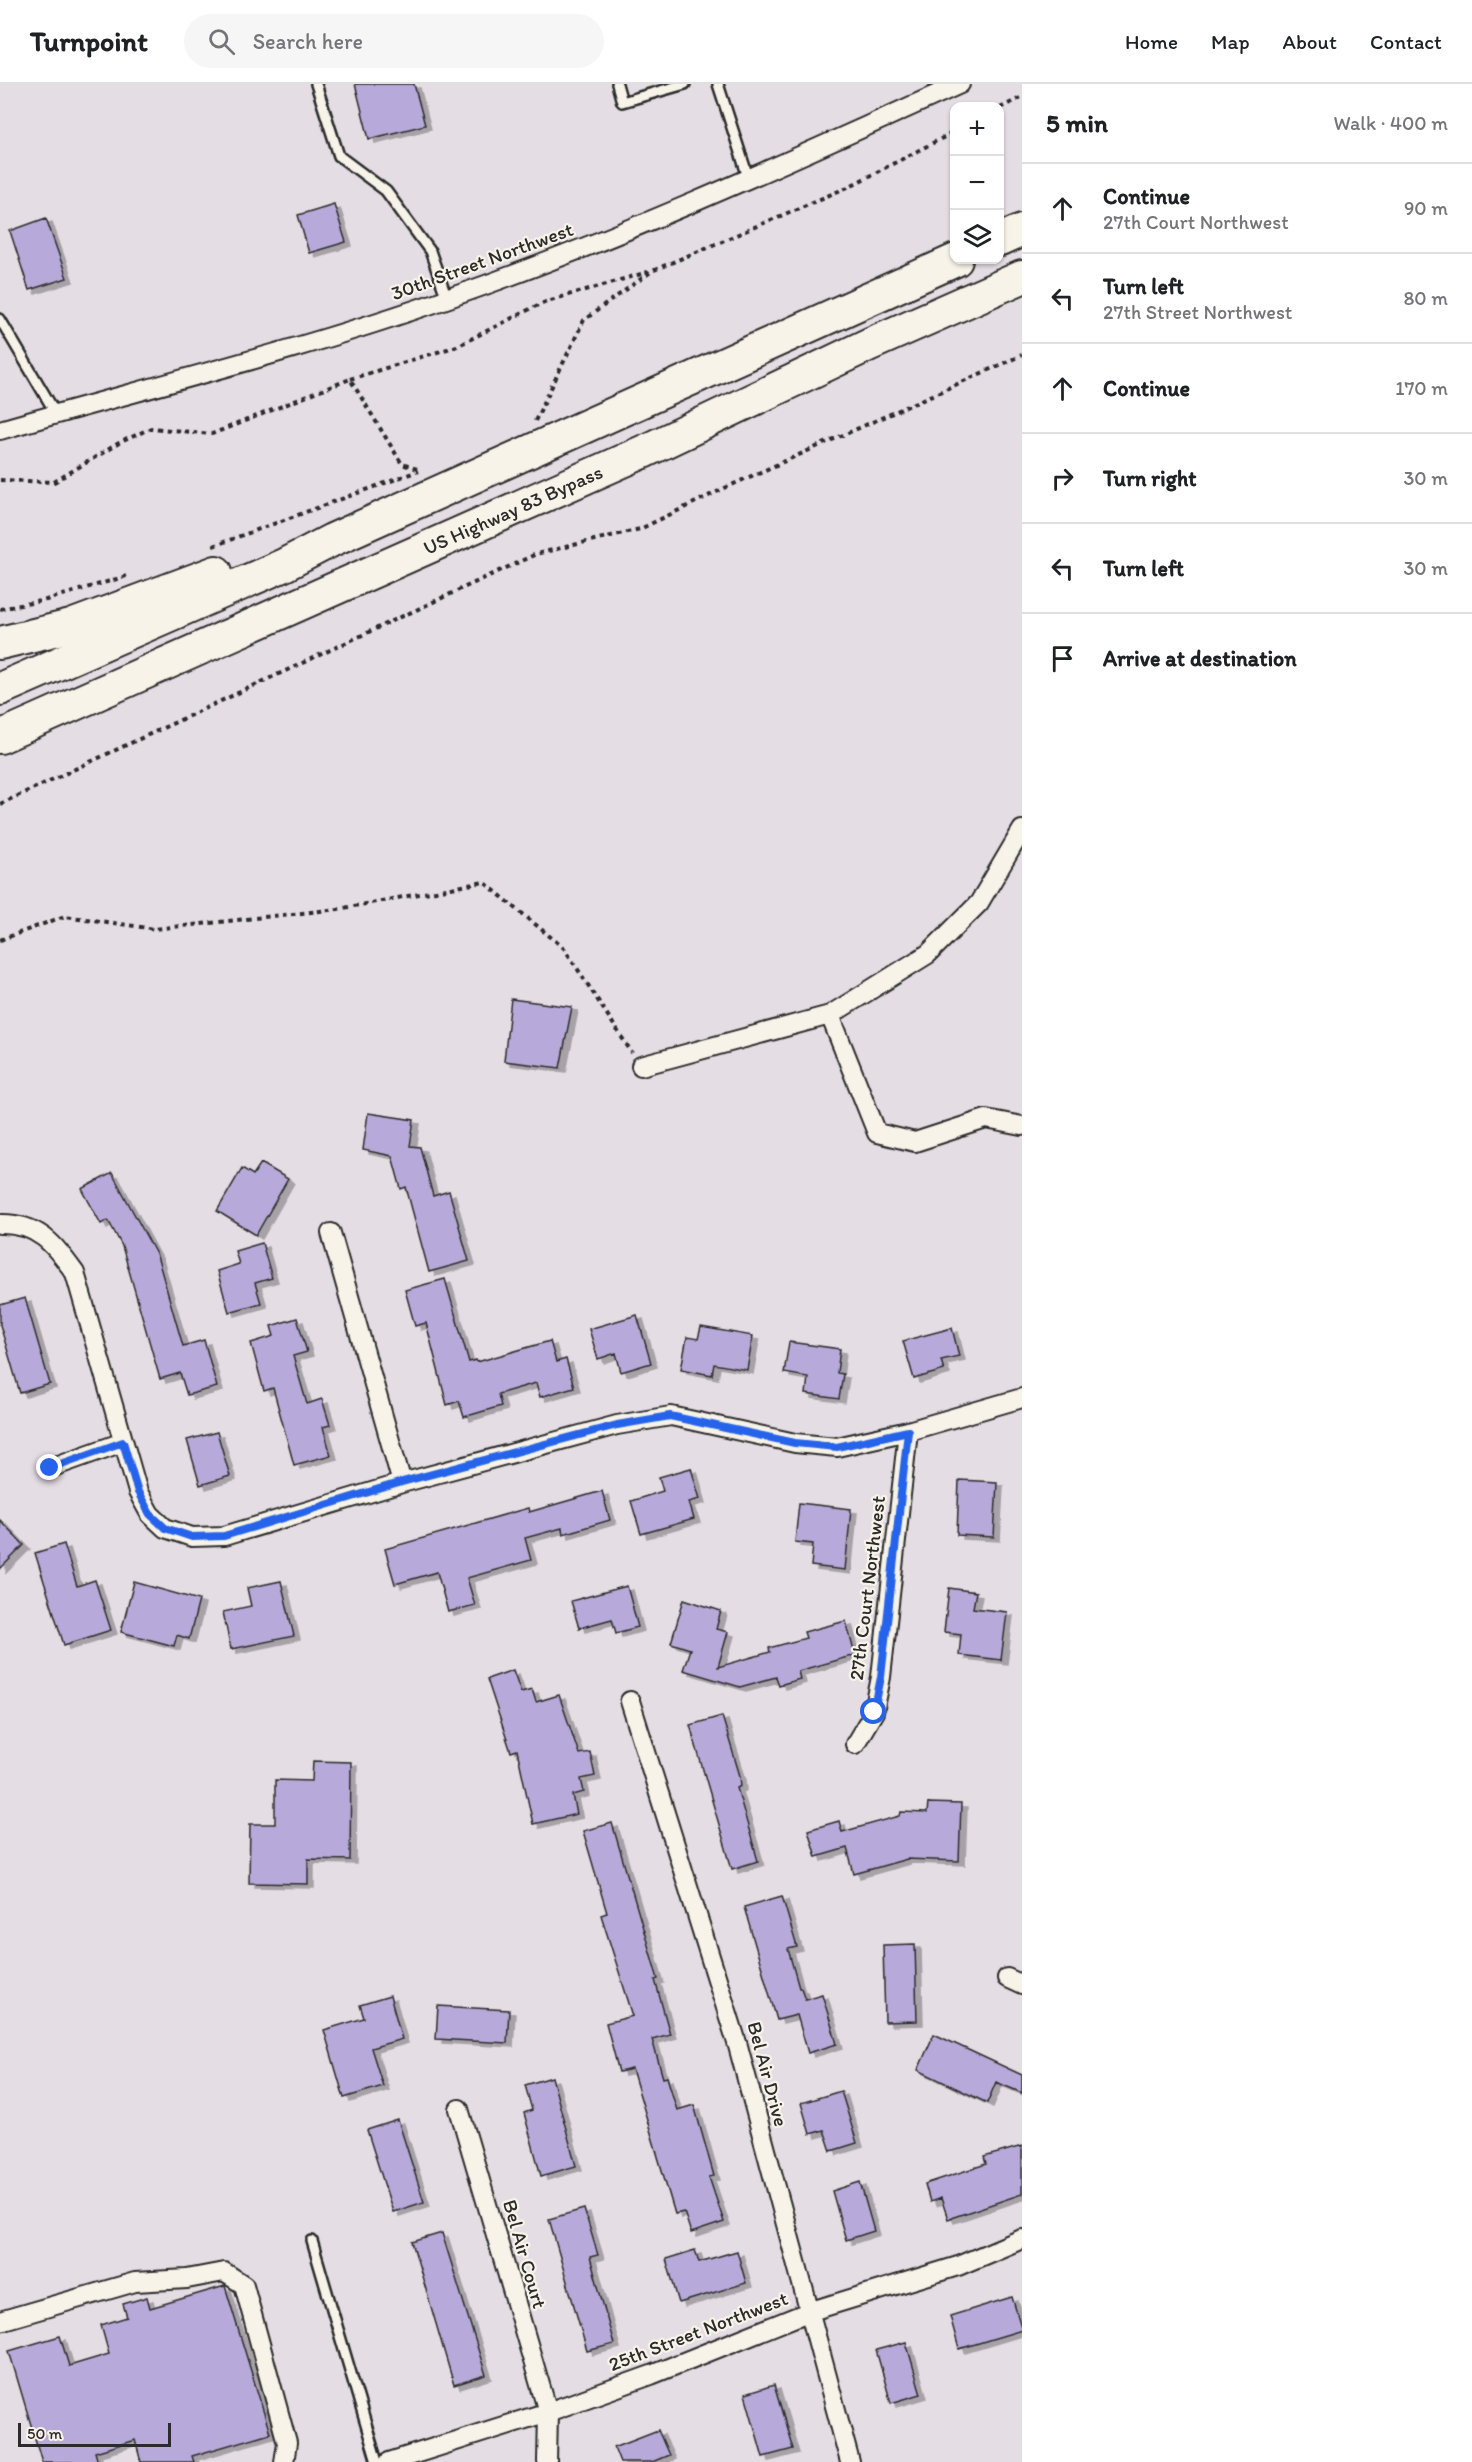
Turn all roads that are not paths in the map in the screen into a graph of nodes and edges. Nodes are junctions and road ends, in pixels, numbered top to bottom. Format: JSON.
{"nodes":[{"id":1,"x":316,"y":84,"type":"edge"},
{"id":2,"x":617,"y":84,"type":"edge"},
{"id":3,"x":685,"y":84,"type":"edge"},
{"id":4,"x":718,"y":84,"type":"edge"},
{"id":5,"x":960,"y":84,"type":"edge"},
{"id":6,"x":749,"y":180,"type":"junction"},
{"id":7,"x":1022,"y":230,"type":"edge"},
{"id":8,"x":1004,"y":238,"type":"edge"},
{"id":9,"x":950,"y":263,"type":"edge"},
{"id":10,"x":1022,"y":277,"type":"edge"},
{"id":11,"x":447,"y":299,"type":"junction"},
{"id":12,"x":0,"y":319,"type":"edge"},
{"id":13,"x":56,"y":414,"type":"junction"},
{"id":14,"x":0,"y":430,"type":"edge"},
{"id":15,"x":332,"y":540,"type":"junction"},
{"id":16,"x":290,"y":608,"type":"junction"},
{"id":17,"x":0,"y":643,"type":"edge"},
{"id":18,"x":0,"y":689,"type":"edge"},
{"id":19,"x":0,"y":737,"type":"edge"},
{"id":20,"x":0,"y":761,"type":"edge"},
{"id":21,"x":1022,"y":830,"type":"edge"},
{"id":22,"x":830,"y":1015,"type":"junction"},
{"id":23,"x":640,"y":1066,"type":"road end"},
{"id":24,"x":1022,"y":1126,"type":"edge"},
{"id":25,"x":0,"y":1224,"type":"edge"},
{"id":26,"x":332,"y":1233,"type":"dead end"},
{"id":27,"x":1022,"y":1398,"type":"edge"},
{"id":28,"x":908,"y":1431,"type":"junction"},
{"id":29,"x":123,"y":1442,"type":"junction"},
{"id":30,"x":50,"y":1468,"type":"dead end"},
{"id":31,"x":402,"y":1482,"type":"junction"},
{"id":32,"x":630,"y":1701,"type":"dead end"},
{"id":33,"x":855,"y":1744,"type":"dead end"},
{"id":34,"x":459,"y":2109,"type":"dead end"},
{"id":35,"x":1022,"y":2239,"type":"edge"},
{"id":36,"x":312,"y":2241,"type":"dead end"},
{"id":37,"x":808,"y":2312,"type":"junction"},
{"id":38,"x":0,"y":2320,"type":"edge"},
{"id":39,"x":548,"y":2412,"type":"junction"},
{"id":40,"x":284,"y":2462,"type":"edge"},
{"id":41,"x":377,"y":2462,"type":"edge"},
{"id":42,"x":389,"y":2462,"type":"edge"},
{"id":43,"x":547,"y":2462,"type":"edge"},
{"id":44,"x":850,"y":2462,"type":"edge"}],
"edges":[{"from":1,"to":11,"type":"lane"},
{"from":2,"to":3,"type":"lane"},
{"from":4,"to":6,"type":"lane"},
{"from":5,"to":6,"type":"street","name":"30th Street Northwest"},
{"from":6,"to":11,"type":"street","name":"30th Street Northwest"},
{"from":7,"to":8,"type":"highway"},
{"from":9,"to":15,"type":"highway"},
{"from":10,"to":16,"type":"highway","name":"US Highway 83 Bypass"},
{"from":11,"to":13,"type":"street","name":"30th Street Northwest"},
{"from":12,"to":13,"type":"lane"},
{"from":13,"to":14,"type":"street","name":"30th Street Northwest"},
{"from":15,"to":17,"type":"highway"},
{"from":15,"to":18,"type":"highway"},
{"from":16,"to":19,"type":"highway","name":"US Highway 83 Bypass"},
{"from":16,"to":20,"type":"highway"},
{"from":21,"to":22,"type":"street"},
{"from":22,"to":23,"type":"street"},
{"from":22,"to":24,"type":"street"},
{"from":25,"to":29,"type":"street"},
{"from":26,"to":31,"type":"street"},
{"from":27,"to":28,"type":"street"},
{"from":28,"to":31,"type":"street"},
{"from":28,"to":33,"type":"street","name":"27th Court Northwest"},
{"from":29,"to":30,"type":"street"},
{"from":29,"to":31,"type":"street"},
{"from":32,"to":37,"type":"street","name":"Bel Air Drive"},
{"from":34,"to":39,"type":"street","name":"Bel Air Court"},
{"from":35,"to":37,"type":"street","name":"25th Street Northwest"},
{"from":36,"to":41,"type":"lane"},
{"from":37,"to":39,"type":"street","name":"25th Street Northwest"},
{"from":37,"to":44,"type":"street","name":"Bel Air Drive"},
{"from":38,"to":40,"type":"street"},
{"from":39,"to":42,"type":"street","name":"25th Street Northwest"},
{"from":39,"to":43,"type":"street","name":"Bel Air Court"}]}
